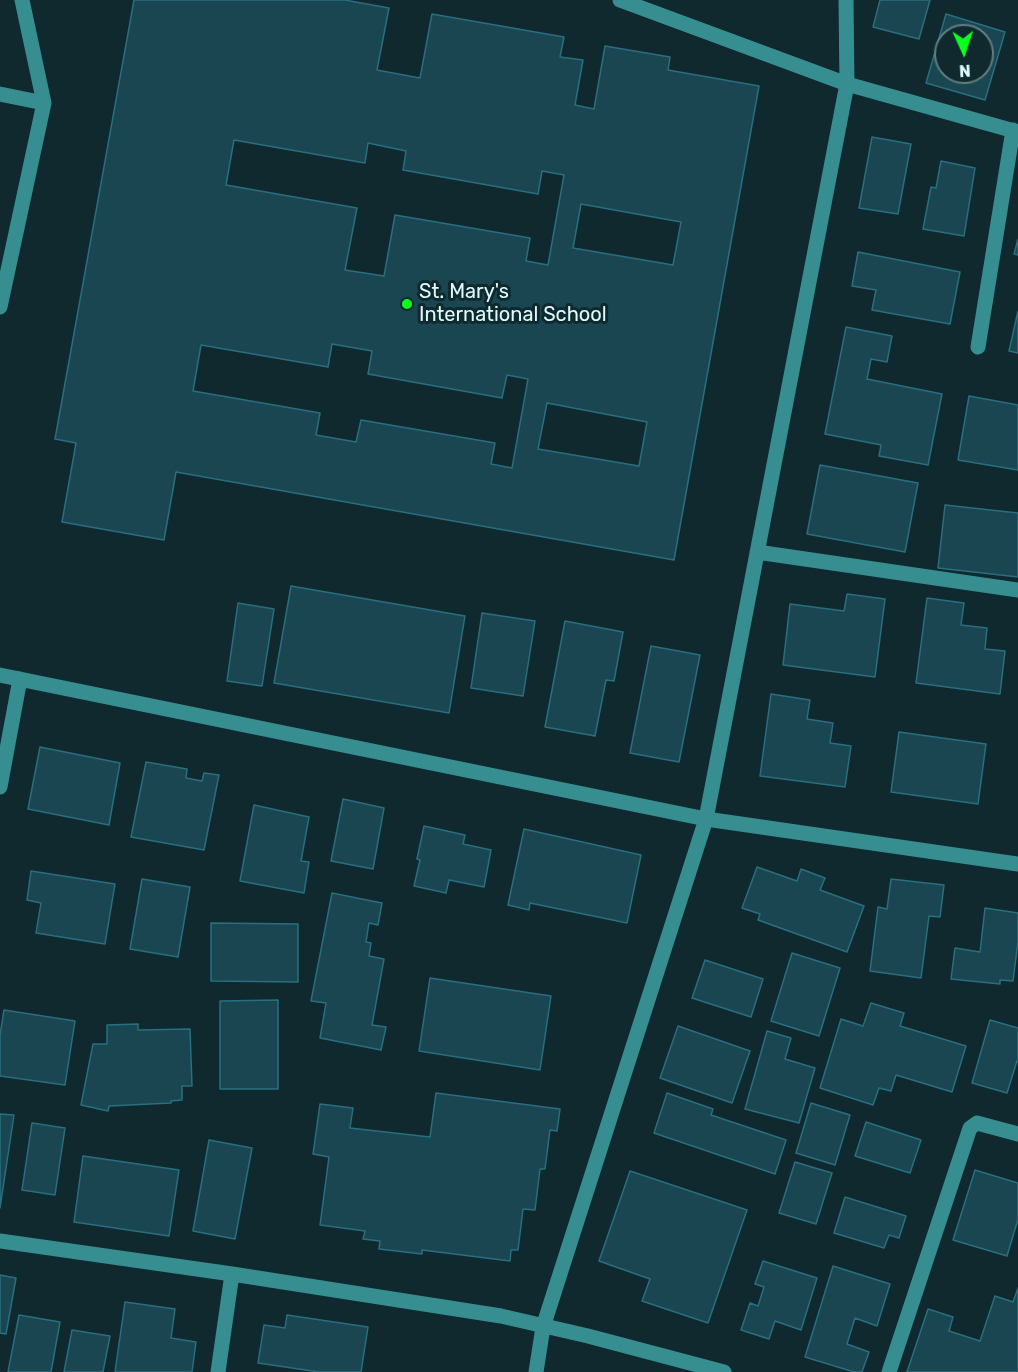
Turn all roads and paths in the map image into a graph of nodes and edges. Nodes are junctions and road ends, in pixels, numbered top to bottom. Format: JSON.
{"nodes":[{"id":1,"x":22,"y":0,"type":"edge"},
{"id":2,"x":620,"y":0,"type":"edge"},
{"id":3,"x":846,"y":0,"type":"edge"},
{"id":4,"x":847,"y":84,"type":"junction"},
{"id":5,"x":0,"y":94,"type":"edge"},
{"id":6,"x":44,"y":104,"type":"junction"},
{"id":7,"x":1015,"y":131,"type":"edge"},
{"id":8,"x":0,"y":307,"type":"edge"},
{"id":9,"x":978,"y":347,"type":"dead end"},
{"id":10,"x":757,"y":552,"type":"junction"},
{"id":11,"x":1018,"y":590,"type":"edge"},
{"id":12,"x":0,"y":675,"type":"edge"},
{"id":13,"x":20,"y":679,"type":"junction"},
{"id":14,"x":0,"y":787,"type":"edge"},
{"id":15,"x":706,"y":819,"type":"junction"},
{"id":16,"x":1018,"y":864,"type":"edge"},
{"id":17,"x":1018,"y":1134,"type":"edge"},
{"id":18,"x":0,"y":1240,"type":"edge"},
{"id":19,"x":232,"y":1274,"type":"junction"},
{"id":20,"x":543,"y":1326,"type":"junction"},
{"id":21,"x":218,"y":1372,"type":"edge"},
{"id":22,"x":536,"y":1372,"type":"edge"},
{"id":23,"x":724,"y":1372,"type":"edge"},
{"id":24,"x":889,"y":1372,"type":"edge"}],
"edges":[{"from":1,"to":6,"type":"street"},
{"from":2,"to":4,"type":"street"},
{"from":3,"to":4,"type":"street"},
{"from":4,"to":7,"type":"street"},
{"from":4,"to":10,"type":"street"},
{"from":5,"to":6,"type":"street"},
{"from":6,"to":8,"type":"street"},
{"from":7,"to":9,"type":"street"},
{"from":10,"to":11,"type":"street"},
{"from":10,"to":15,"type":"street"},
{"from":12,"to":13,"type":"street"},
{"from":13,"to":14,"type":"street"},
{"from":13,"to":15,"type":"street"},
{"from":15,"to":16,"type":"street"},
{"from":15,"to":20,"type":"street"},
{"from":17,"to":24,"type":"street"},
{"from":18,"to":19,"type":"street"},
{"from":19,"to":20,"type":"street"},
{"from":19,"to":21,"type":"street"},
{"from":20,"to":22,"type":"street"},
{"from":20,"to":23,"type":"street"}]}
